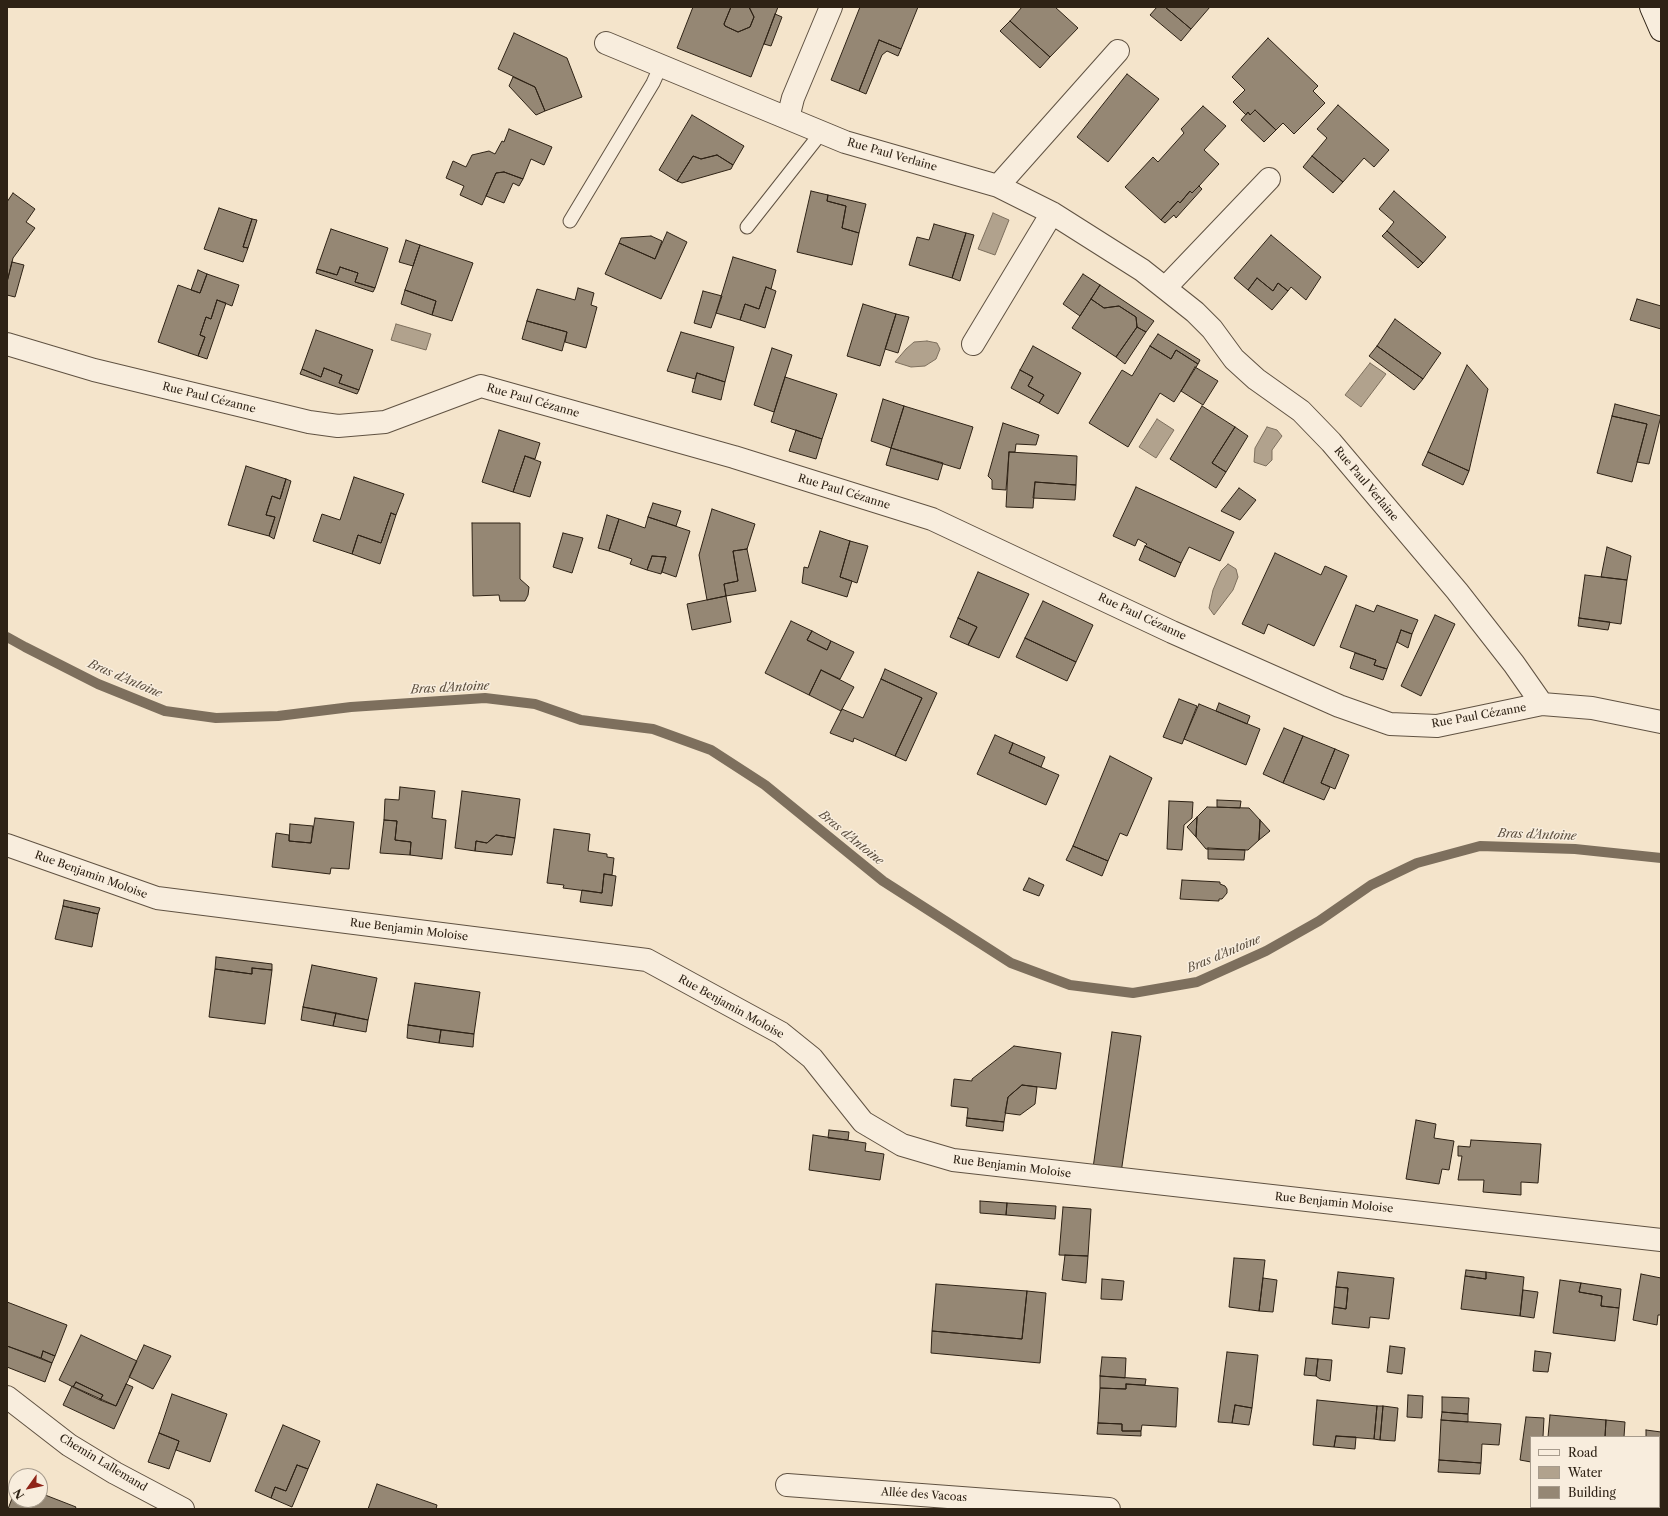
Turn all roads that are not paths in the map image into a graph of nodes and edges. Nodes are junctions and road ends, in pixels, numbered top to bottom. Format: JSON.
{"nodes":[{"id":1,"x":831,"y":7,"type":"edge"},
{"id":2,"x":1651,"y":7,"type":"edge"},
{"id":3,"x":1661,"y":30,"type":"edge"},
{"id":4,"x":606,"y":43,"type":"dead end"},
{"id":5,"x":1118,"y":51,"type":"dead end"},
{"id":6,"x":661,"y":65,"type":"junction"},
{"id":7,"x":788,"y":118,"type":"junction"},
{"id":8,"x":821,"y":133,"type":"junction"},
{"id":9,"x":1269,"y":179,"type":"dead end"},
{"id":10,"x":998,"y":186,"type":"junction"},
{"id":11,"x":1052,"y":213,"type":"junction"},
{"id":12,"x":570,"y":221,"type":"dead end"},
{"id":13,"x":747,"y":226,"type":"dead end"},
{"id":14,"x":1165,"y":288,"type":"junction"},
{"id":15,"x":7,"y":344,"type":"edge"},
{"id":16,"x":973,"y":344,"type":"dead end"},
{"id":17,"x":1542,"y":704,"type":"junction"},
{"id":18,"x":1661,"y":722,"type":"edge"},
{"id":19,"x":7,"y":845,"type":"edge"},
{"id":20,"x":1661,"y":1240,"type":"edge"},
{"id":21,"x":7,"y":1397,"type":"edge"},
{"id":22,"x":787,"y":1485,"type":"dead end"},
{"id":23,"x":183,"y":1509,"type":"edge"},
{"id":24,"x":1109,"y":1509,"type":"edge"}],
"edges":[{"from":1,"to":7,"type":"street"},
{"from":2,"to":3,"type":"street"},
{"from":4,"to":6,"type":"street","name":"Rue Paul Verlaine"},
{"from":5,"to":10,"type":"street"},
{"from":6,"to":7,"type":"street","name":"Rue Paul Verlaine"},
{"from":6,"to":12,"type":"lane"},
{"from":7,"to":8,"type":"street","name":"Rue Paul Verlaine"},
{"from":8,"to":10,"type":"street","name":"Rue Paul Verlaine"},
{"from":8,"to":13,"type":"lane"},
{"from":9,"to":14,"type":"street"},
{"from":10,"to":11,"type":"street","name":"Rue Paul Verlaine"},
{"from":11,"to":14,"type":"street","name":"Rue Paul Verlaine"},
{"from":11,"to":16,"type":"street"},
{"from":14,"to":17,"type":"street","name":"Rue Paul Verlaine"},
{"from":15,"to":17,"type":"street","name":"Rue Paul Cézanne"},
{"from":17,"to":18,"type":"street","name":"Rue Paul Cézanne"},
{"from":19,"to":20,"type":"street","name":"Rue Benjamin Moloise"},
{"from":21,"to":23,"type":"street","name":"Chemin Lallemand"},
{"from":22,"to":24,"type":"street","name":"Allée des Vacoas"}]}
